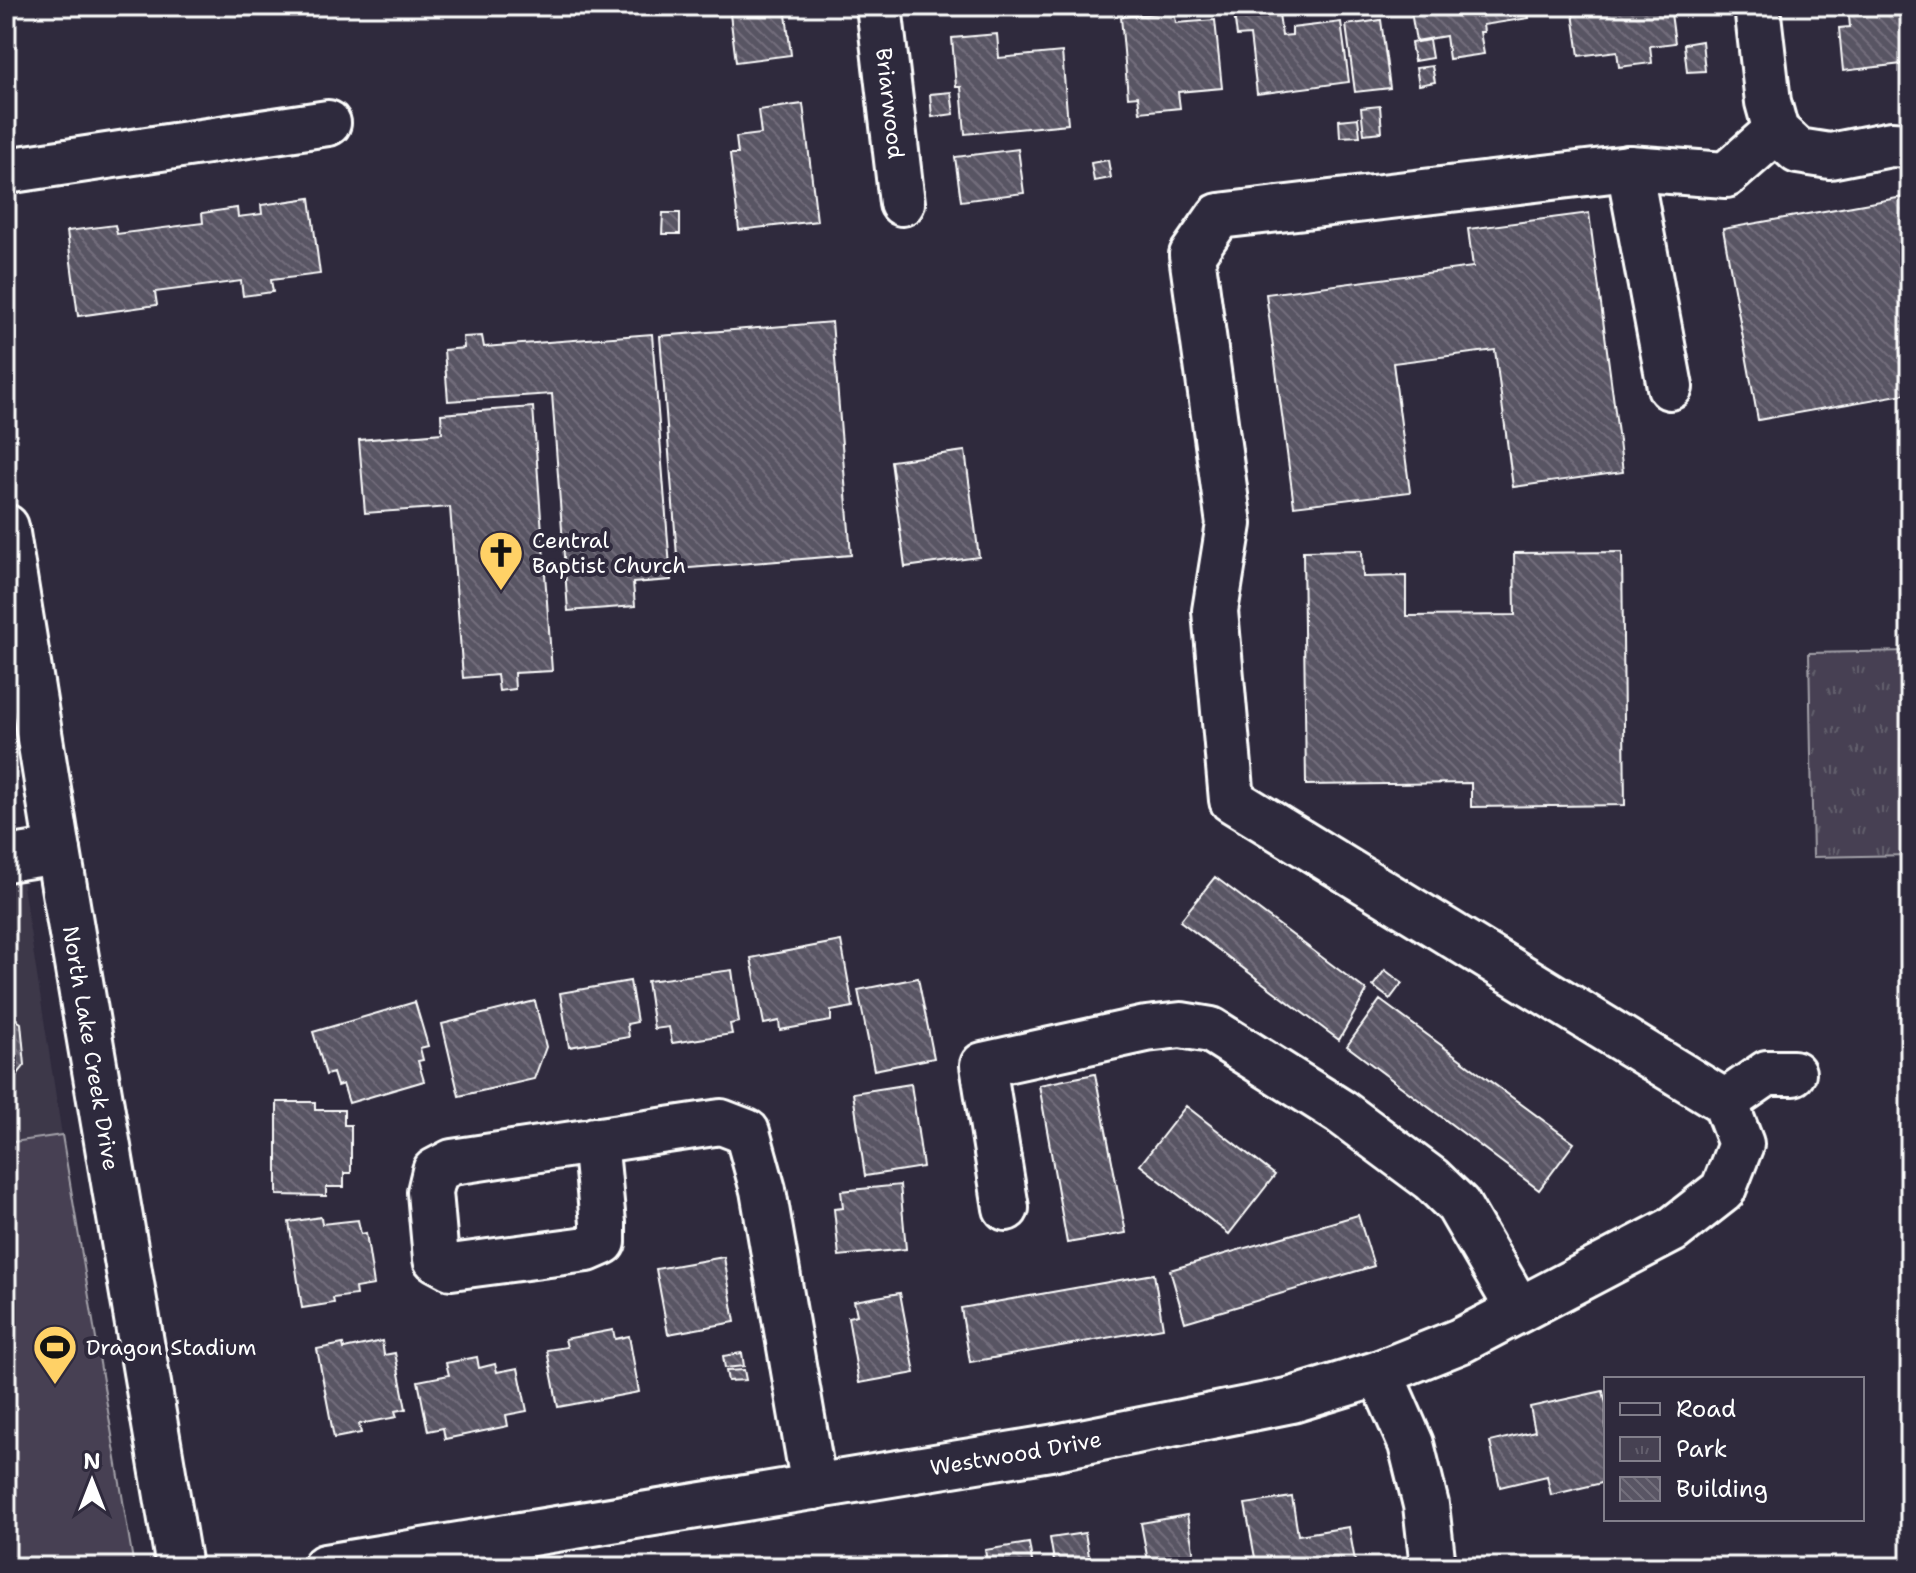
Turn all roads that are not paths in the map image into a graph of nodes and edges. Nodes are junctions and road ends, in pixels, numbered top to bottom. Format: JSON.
{"nodes":[{"id":1,"x":879,"y":6,"type":"edge"},
{"id":2,"x":1757,"y":6,"type":"edge"},
{"id":3,"x":1772,"y":116,"type":"junction"},
{"id":4,"x":328,"y":123,"type":"dead end"},
{"id":5,"x":1910,"y":145,"type":"edge"},
{"id":6,"x":1629,"y":168,"type":"junction"},
{"id":7,"x":6,"y":171,"type":"edge"},
{"id":8,"x":902,"y":203,"type":"dead end"},
{"id":9,"x":1670,"y":387,"type":"dead end"},
{"id":10,"x":6,"y":527,"type":"edge"},
{"id":11,"x":58,"y":851,"type":"junction"},
{"id":12,"x":6,"y":859,"type":"edge"},
{"id":13,"x":1793,"y":1073,"type":"dead end"},
{"id":14,"x":1725,"y":1102,"type":"junction"},
{"id":15,"x":595,"y":1140,"type":"dead end"},
{"id":16,"x":1006,"y":1208,"type":"dead end"},
{"id":17,"x":1519,"y":1310,"type":"junction"},
{"id":18,"x":1380,"y":1373,"type":"junction"},
{"id":19,"x":814,"y":1487,"type":"junction"},
{"id":20,"x":179,"y":1567,"type":"edge"},
{"id":21,"x":325,"y":1567,"type":"edge"},
{"id":22,"x":1433,"y":1567,"type":"edge"}],
"edges":[{"from":1,"to":8,"type":"street","name":"Briarwood"},
{"from":2,"to":3,"type":"street"},
{"from":3,"to":5,"type":"street"},
{"from":3,"to":6,"type":"street"},
{"from":4,"to":7,"type":"street"},
{"from":6,"to":9,"type":"street"},
{"from":6,"to":14,"type":"street"},
{"from":10,"to":11,"type":"street","name":"North Lake Creek Drive"},
{"from":11,"to":12,"type":"street"},
{"from":11,"to":20,"type":"street","name":"North Lake Creek Drive"},
{"from":13,"to":14,"type":"street"},
{"from":14,"to":17,"type":"street","name":"Westwood Drive"},
{"from":15,"to":19,"type":"street"},
{"from":16,"to":17,"type":"street"},
{"from":17,"to":18,"type":"street","name":"Westwood Drive"},
{"from":18,"to":19,"type":"street","name":"Westwood Drive"},
{"from":18,"to":22,"type":"street"},
{"from":19,"to":21,"type":"street","name":"Westwood Drive"}]}
